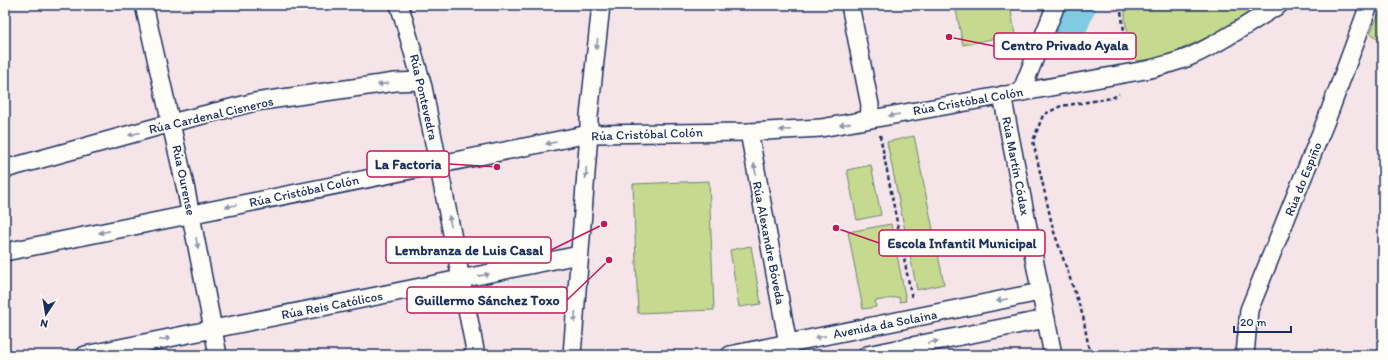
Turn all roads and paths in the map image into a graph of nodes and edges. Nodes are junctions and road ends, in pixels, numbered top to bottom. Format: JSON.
{"nodes":[{"id":1,"x":144,"y":5,"type":"edge"},
{"id":2,"x":398,"y":5,"type":"edge"},
{"id":3,"x":601,"y":5,"type":"edge"},
{"id":4,"x":850,"y":5,"type":"edge"},
{"id":5,"x":1056,"y":5,"type":"edge"},
{"id":6,"x":1120,"y":5,"type":"edge"},
{"id":7,"x":1279,"y":5,"type":"edge"},
{"id":8,"x":1368,"y":5,"type":"edge"},
{"id":9,"x":1131,"y":73,"type":"junction"},
{"id":10,"x":421,"y":81,"type":"junction"},
{"id":11,"x":1020,"y":92,"type":"junction"},
{"id":12,"x":1119,"y":94,"type":"dead end"},
{"id":13,"x":1002,"y":95,"type":"junction"},
{"id":14,"x":873,"y":119,"type":"junction"},
{"id":15,"x":171,"y":122,"type":"junction"},
{"id":16,"x":749,"y":132,"type":"junction"},
{"id":17,"x":589,"y":134,"type":"junction"},
{"id":18,"x":439,"y":164,"type":"junction"},
{"id":19,"x":5,"y":169,"type":"edge"},
{"id":20,"x":192,"y":214,"type":"junction"},
{"id":21,"x":5,"y":252,"type":"edge"},
{"id":22,"x":580,"y":255,"type":"junction"},
{"id":23,"x":461,"y":279,"type":"junction"},
{"id":24,"x":1040,"y":292,"type":"junction"},
{"id":25,"x":916,"y":318,"type":"junction"},
{"id":26,"x":1046,"y":319,"type":"junction"},
{"id":27,"x":213,"y":329,"type":"junction"},
{"id":28,"x":789,"y":349,"type":"edge"},
{"id":29,"x":85,"y":355,"type":"edge"},
{"id":30,"x":218,"y":355,"type":"edge"},
{"id":31,"x":476,"y":355,"type":"edge"},
{"id":32,"x":572,"y":355,"type":"edge"},
{"id":33,"x":730,"y":355,"type":"edge"},
{"id":34,"x":867,"y":355,"type":"edge"},
{"id":35,"x":1053,"y":355,"type":"edge"},
{"id":36,"x":1090,"y":355,"type":"edge"},
{"id":37,"x":1245,"y":355,"type":"edge"}],
"edges":[{"from":1,"to":15,"type":"street","name":"Rúa Ourense"},
{"from":2,"to":10,"type":"street","name":"Rúa Pontevedra"},
{"from":3,"to":17,"type":"street","one_way":true},
{"from":4,"to":14,"type":"street"},
{"from":5,"to":11,"type":"street"},
{"from":6,"to":9,"type":"path"},
{"from":7,"to":9,"type":"street","name":"Rúa Cristóbal Colón"},
{"from":8,"to":37,"type":"street","name":"Rúa do Espiño"},
{"from":9,"to":11,"type":"street","name":"Rúa Cristóbal Colón"},
{"from":10,"to":15,"type":"street","name":"Rúa Cardenal Cisneros","one_way":true},
{"from":10,"to":18,"type":"street","name":"Rúa Pontevedra"},
{"from":11,"to":13,"type":"street","name":"Rúa Cristóbal Colón"},
{"from":12,"to":36,"type":"path"},
{"from":13,"to":14,"type":"street","name":"Rúa Cristóbal Colón","one_way":true},
{"from":13,"to":24,"type":"street","name":"Rúa Martín Códax"},
{"from":14,"to":16,"type":"street","name":"Rúa Cristóbal Colón","one_way":true},
{"from":14,"to":25,"type":"path"},
{"from":15,"to":19,"type":"street","name":"Rúa Cardenal Cisneros","one_way":true},
{"from":15,"to":20,"type":"street","name":"Rúa Ourense"},
{"from":16,"to":17,"type":"street","name":"Rúa Cristóbal Colón"},
{"from":28,"to":16,"type":"street","name":"Rúa Alexandre Bóveda","one_way":true},
{"from":17,"to":18,"type":"street","name":"Rúa Cristóbal Colón","one_way":true},
{"from":17,"to":22,"type":"street","one_way":true},
{"from":18,"to":20,"type":"street","name":"Rúa Cristóbal Colón","one_way":true},
{"from":23,"to":18,"type":"street","name":"Rúa Pontevedra","one_way":true},
{"from":20,"to":21,"type":"street","name":"Rúa Cristóbal Colón","one_way":true},
{"from":20,"to":27,"type":"street","name":"Rúa Ourense","one_way":true},
{"from":23,"to":22,"type":"street","name":"Rúa Reis Católicos","one_way":true},
{"from":22,"to":32,"type":"street","one_way":true},
{"from":23,"to":27,"type":"street","name":"Rúa Reis Católicos"},
{"from":23,"to":31,"type":"street","name":"Rúa Pontevedra"},
{"from":24,"to":25,"type":"street","name":"Avenida da Solaina","one_way":true},
{"from":24,"to":26,"type":"street","name":"Rúa Martín Códax"},
{"from":25,"to":28,"type":"street","name":"Avenida da Solaina","one_way":true},
{"from":34,"to":26,"type":"street","name":"Avenida da Solaina","one_way":true},
{"from":26,"to":35,"type":"street","name":"Rúa Martín Códax"},
{"from":29,"to":27,"type":"street","name":"Rúa Reis Católicos","one_way":true},
{"from":27,"to":30,"type":"street","name":"Rúa Ourense"},
{"from":28,"to":33,"type":"street","name":"Avenida da Solaina"}]}
